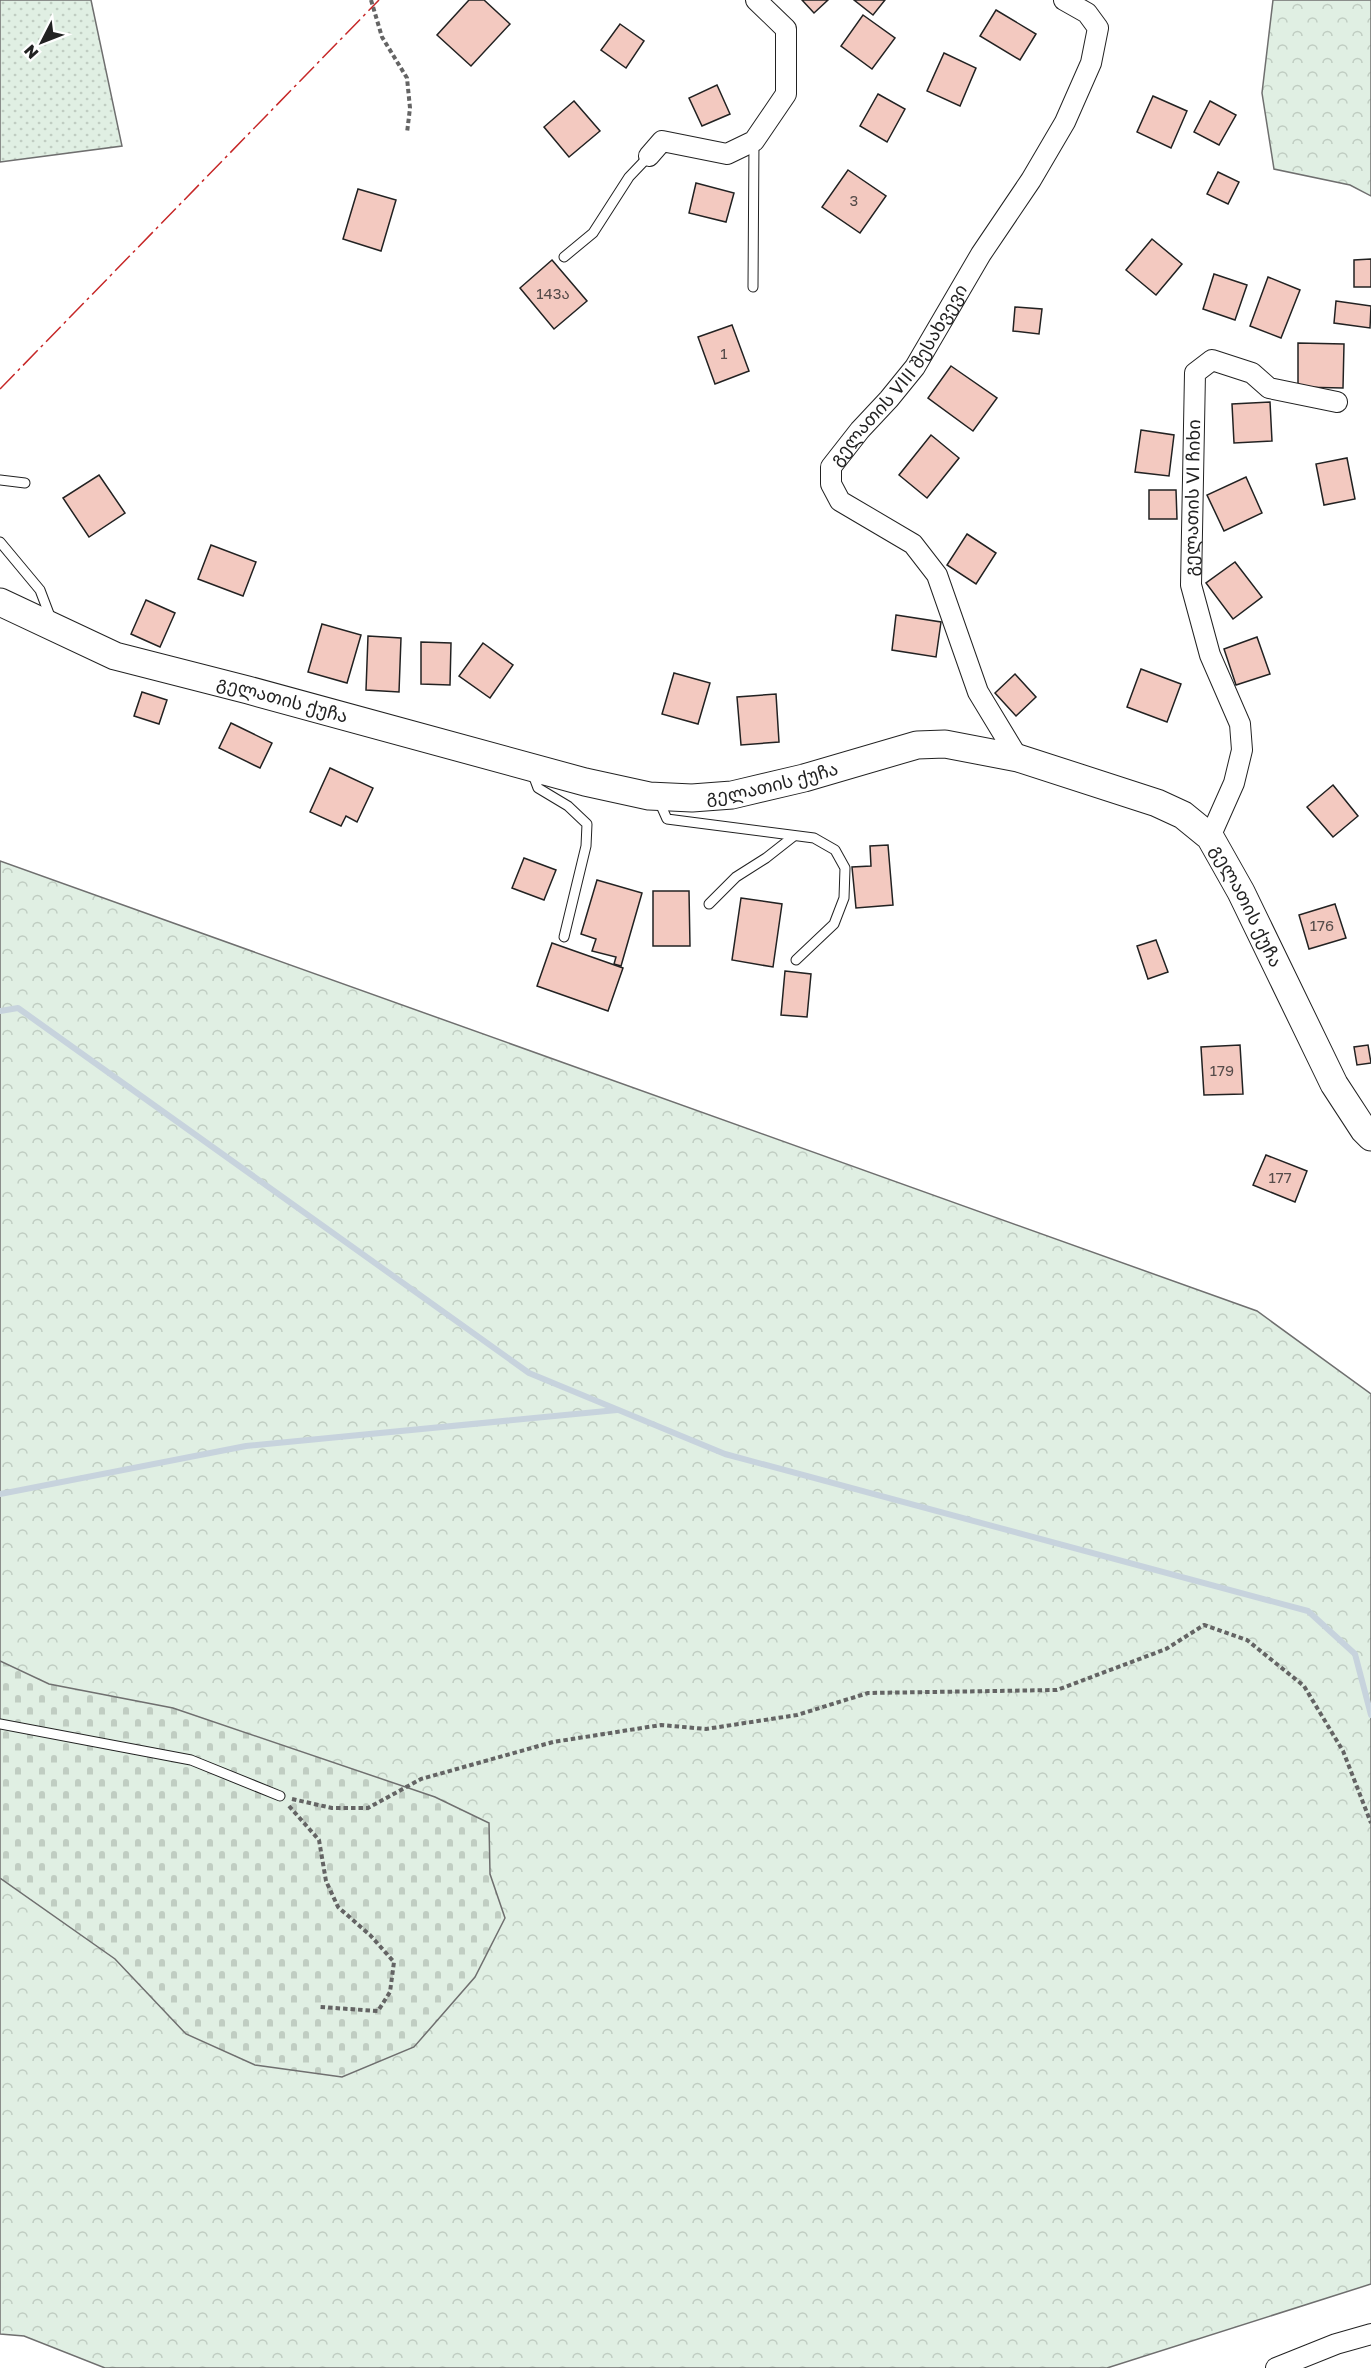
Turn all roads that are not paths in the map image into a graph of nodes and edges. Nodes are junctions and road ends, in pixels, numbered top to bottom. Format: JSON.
{"nodes":[{"id":1,"x":756,"y":0,"type":"edge"},
{"id":2,"x":1064,"y":0,"type":"edge"},
{"id":3,"x":754,"y":141,"type":"junction"},
{"id":4,"x":649,"y":156,"type":"joint"},
{"id":5,"x":564,"y":257,"type":"dead end"},
{"id":6,"x":753,"y":287,"type":"dead end"},
{"id":7,"x":1337,"y":402,"type":"dead end"},
{"id":8,"x":0,"y":480,"type":"edge"},
{"id":9,"x":25,"y":483,"type":"dead end"},
{"id":10,"x":0,"y":542,"type":"edge"},
{"id":11,"x":0,"y":602,"type":"edge"},
{"id":12,"x":53,"y":627,"type":"junction"},
{"id":13,"x":1018,"y":758,"type":"junction"},
{"id":14,"x":530,"y":767,"type":"junction"},
{"id":15,"x":657,"y":796,"type":"junction"},
{"id":16,"x":794,"y":836,"type":"junction"},
{"id":17,"x":1210,"y":837,"type":"junction"},
{"id":18,"x":709,"y":904,"type":"dead end"},
{"id":19,"x":564,"y":937,"type":"dead end"},
{"id":20,"x":796,"y":960,"type":"dead end"},
{"id":21,"x":1371,"y":1137,"type":"edge"},
{"id":22,"x":0,"y":1724,"type":"edge"},
{"id":23,"x":280,"y":1796,"type":"road end"},
{"id":24,"x":1371,"y":2334,"type":"edge"},
{"id":25,"x":1276,"y":2368,"type":"edge"}],
"edges":[{"from":1,"to":3,"type":"street"},
{"from":2,"to":13,"type":"street","name":"გელათის VIII შესახვევი"},
{"from":3,"to":4,"type":"street"},
{"from":3,"to":6,"type":"lane"},
{"from":4,"to":5,"type":"lane"},
{"from":7,"to":17,"type":"street","name":"გელათის VI ჩიხი"},
{"from":8,"to":9,"type":"lane"},
{"from":10,"to":12,"type":"lane"},
{"from":11,"to":12,"type":"main road","name":"გელათის ქუჩა"},
{"from":12,"to":14,"type":"main road","name":"გელათის ქუჩა"},
{"from":13,"to":15,"type":"main road","name":"გელათის ქუჩა"},
{"from":13,"to":17,"type":"main road","name":"გელათის ქუჩა"},
{"from":14,"to":15,"type":"main road","name":"გელათის ქუჩა"},
{"from":14,"to":19,"type":"lane"},
{"from":15,"to":16,"type":"lane"},
{"from":16,"to":18,"type":"lane"},
{"from":16,"to":20,"type":"lane"},
{"from":17,"to":21,"type":"main road","name":"გელათის ქუჩა"},
{"from":22,"to":23,"type":"lane"},
{"from":24,"to":25,"type":"street"}]}
